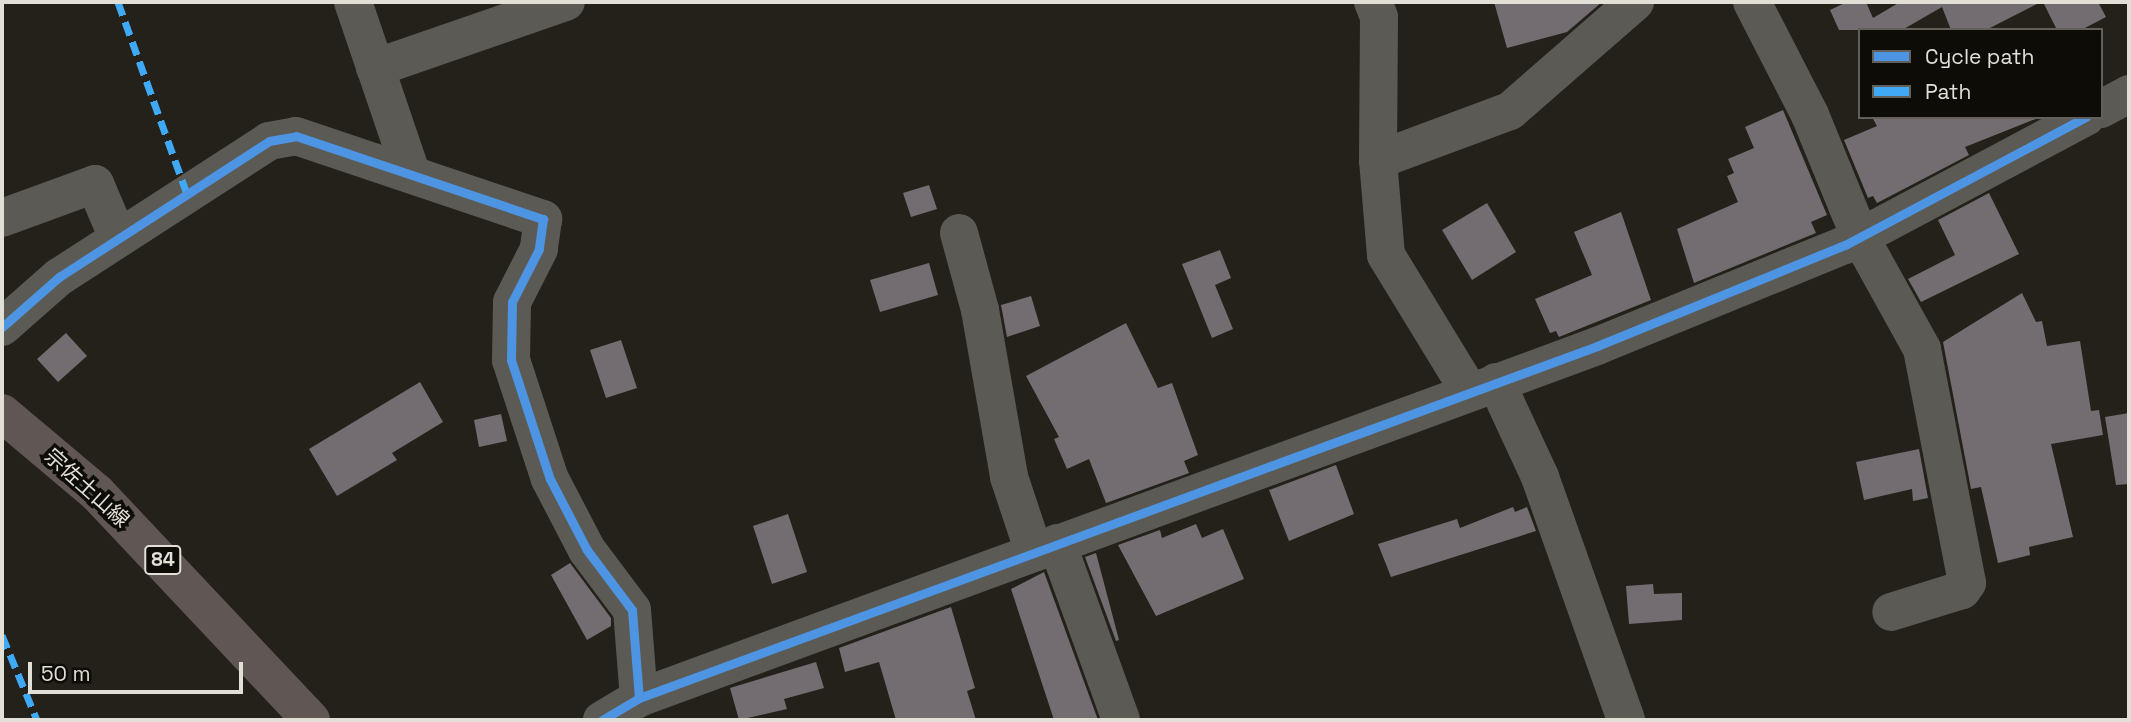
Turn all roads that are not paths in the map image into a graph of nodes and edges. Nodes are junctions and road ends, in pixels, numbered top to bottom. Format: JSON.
{"nodes":[{"id":1,"x":353,"y":2,"type":"edge"},
{"id":2,"x":566,"y":2,"type":"edge"},
{"id":3,"x":1373,"y":2,"type":"edge"},
{"id":4,"x":1635,"y":2,"type":"edge"},
{"id":5,"x":1752,"y":2,"type":"edge"},
{"id":6,"x":375,"y":68,"type":"junction"},
{"id":7,"x":2129,"y":94,"type":"edge"},
{"id":8,"x":2103,"y":108,"type":"edge"},
{"id":9,"x":2082,"y":119,"type":"edge"},
{"id":10,"x":1378,"y":160,"type":"junction"},
{"id":11,"x":411,"y":172,"type":"junction"},
{"id":12,"x":2,"y":218,"type":"edge"},
{"id":13,"x":958,"y":233,"type":"dead end"},
{"id":14,"x":1860,"y":237,"type":"junction"},
{"id":15,"x":118,"y":239,"type":"junction"},
{"id":16,"x":2,"y":327,"type":"edge"},
{"id":17,"x":1482,"y":386,"type":"junction"},
{"id":18,"x":2,"y":413,"type":"edge"},
{"id":19,"x":1045,"y":547,"type":"junction"},
{"id":20,"x":1891,"y":612,"type":"dead end"},
{"id":21,"x":639,"y":698,"type":"junction"},
{"id":22,"x":311,"y":720,"type":"edge"},
{"id":23,"x":602,"y":720,"type":"edge"},
{"id":24,"x":1121,"y":720,"type":"edge"},
{"id":25,"x":1626,"y":720,"type":"edge"}],
"edges":[{"from":1,"to":6,"type":"street"},
{"from":2,"to":6,"type":"street"},
{"from":3,"to":10,"type":"street"},
{"from":4,"to":10,"type":"street"},
{"from":5,"to":14,"type":"street"},
{"from":6,"to":11,"type":"street"},
{"from":7,"to":8,"type":"street"},
{"from":9,"to":14,"type":"street"},
{"from":10,"to":17,"type":"street"},
{"from":11,"to":15,"type":"street"},
{"from":11,"to":21,"type":"street"},
{"from":12,"to":15,"type":"street"},
{"from":13,"to":19,"type":"street"},
{"from":14,"to":17,"type":"street"},
{"from":14,"to":20,"type":"street"},
{"from":15,"to":16,"type":"street"},
{"from":17,"to":19,"type":"street"},
{"from":17,"to":25,"type":"street"},
{"from":18,"to":22,"type":"main road","name":"宗佐土山線","number":"84"},
{"from":19,"to":21,"type":"street"},
{"from":19,"to":24,"type":"street"},
{"from":21,"to":23,"type":"street"}]}
